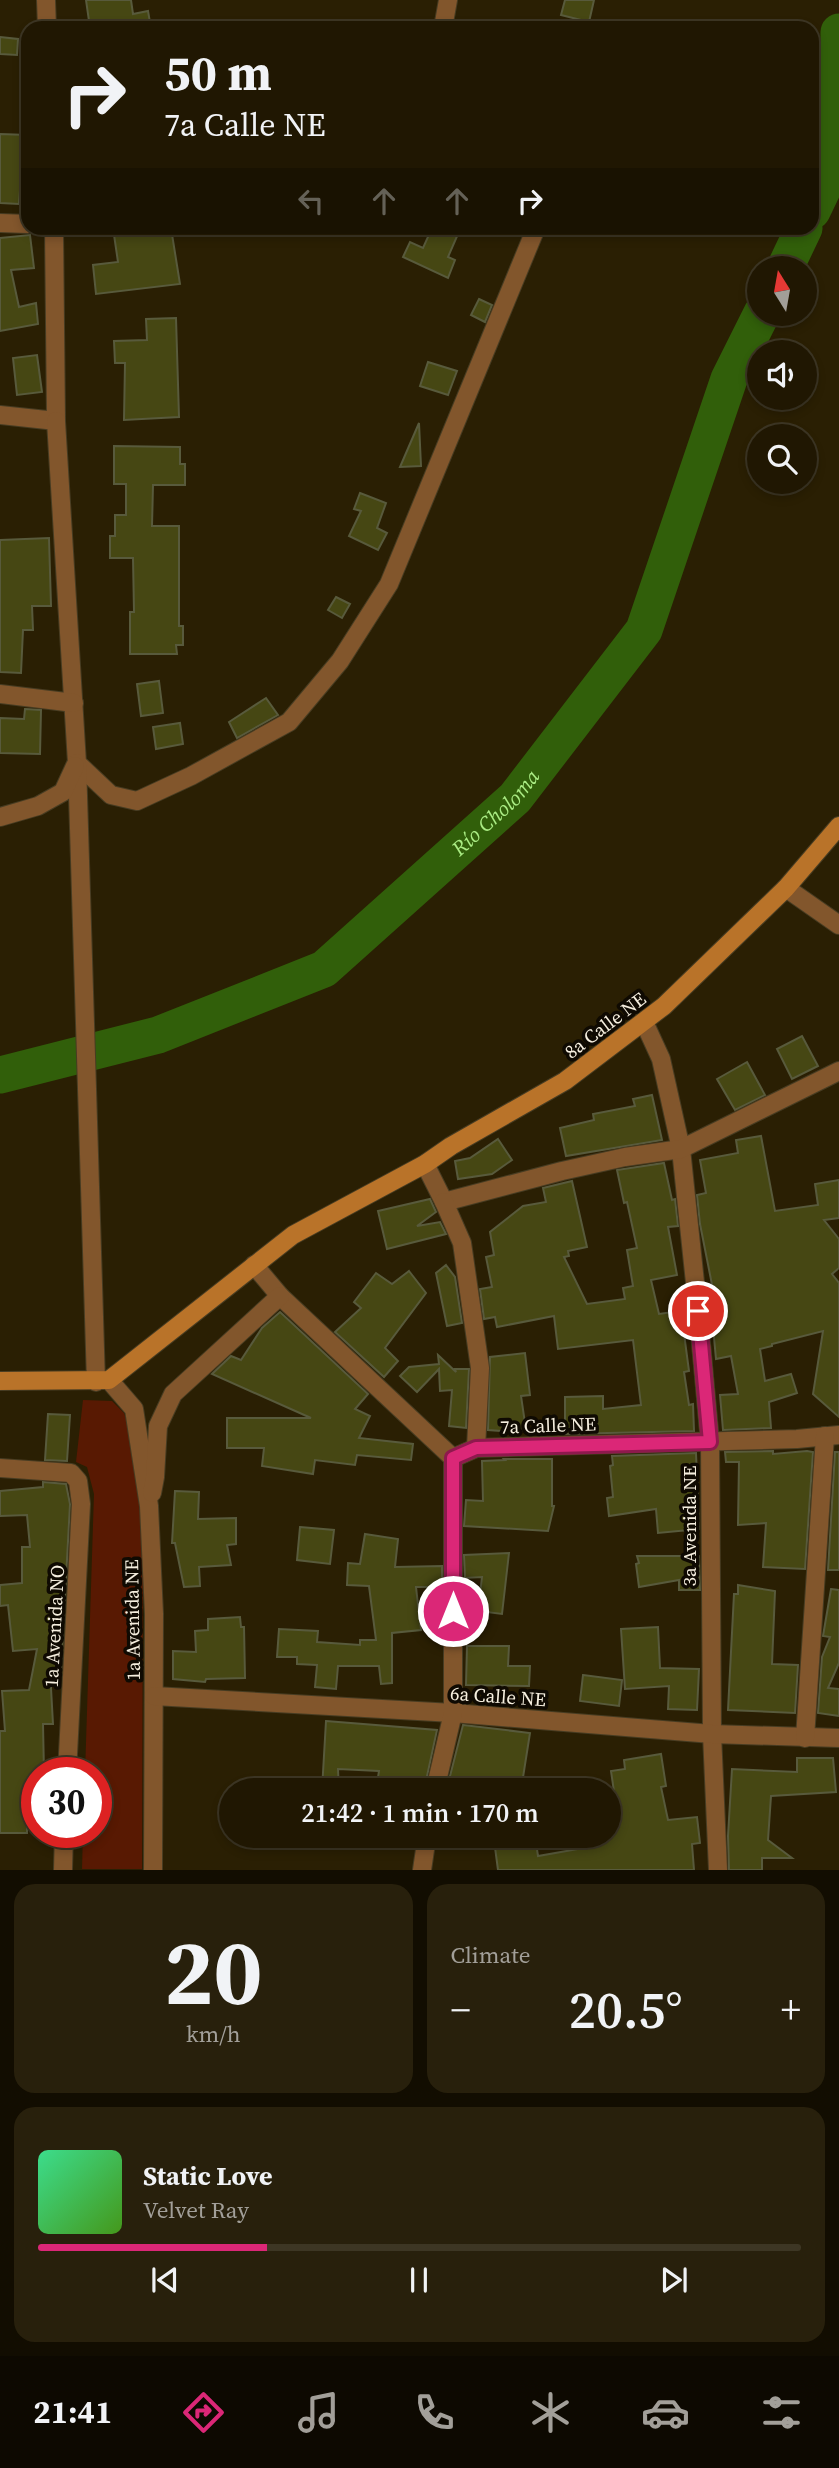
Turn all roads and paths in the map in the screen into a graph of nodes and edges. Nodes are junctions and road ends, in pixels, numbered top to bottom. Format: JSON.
{"nodes":[{"id":1,"x":46,"y":0,"type":"edge"},
{"id":2,"x":447,"y":0,"type":"edge"},
{"id":3,"x":47,"y":21,"type":"edge"},
{"id":4,"x":444,"y":21,"type":"edge"},
{"id":5,"x":0,"y":223,"type":"edge"},
{"id":6,"x":21,"y":224,"type":"edge"},
{"id":7,"x":54,"y":235,"type":"edge"},
{"id":8,"x":533,"y":235,"type":"edge"},
{"id":9,"x":0,"y":415,"type":"edge"},
{"id":10,"x":56,"y":421,"type":"junction"},
{"id":11,"x":0,"y":694,"type":"edge"},
{"id":12,"x":74,"y":703,"type":"junction"},
{"id":13,"x":77,"y":763,"type":"junction"},
{"id":14,"x":0,"y":817,"type":"edge"},
{"id":15,"x":839,"y":826,"type":"edge"},
{"id":16,"x":786,"y":888,"type":"junction"},
{"id":17,"x":839,"y":925,"type":"edge"},
{"id":18,"x":644,"y":1021,"type":"junction"},
{"id":19,"x":839,"y":1071,"type":"edge"},
{"id":20,"x":681,"y":1149,"type":"junction"},
{"id":21,"x":425,"y":1164,"type":"junction"},
{"id":22,"x":444,"y":1202,"type":"junction"},
{"id":23,"x":254,"y":1265,"type":"junction"},
{"id":24,"x":281,"y":1296,"type":"junction"},
{"id":25,"x":0,"y":1381,"type":"edge"},
{"id":26,"x":102,"y":1381,"type":"junction"},
{"id":27,"x":832,"y":1435,"type":"edge"},
{"id":28,"x":710,"y":1442,"type":"junction"},
{"id":29,"x":476,"y":1448,"type":"junction"},
{"id":30,"x":453,"y":1458,"type":"junction"},
{"id":31,"x":0,"y":1468,"type":"edge"},
{"id":32,"x":149,"y":1506,"type":"junction"},
{"id":33,"x":154,"y":1696,"type":"junction"},
{"id":34,"x":453,"y":1713,"type":"junction"},
{"id":35,"x":712,"y":1734,"type":"junction"},
{"id":36,"x":805,"y":1738,"type":"junction"},
{"id":37,"x":839,"y":1738,"type":"edge"},
{"id":38,"x":68,"y":1757,"type":"edge"},
{"id":39,"x":438,"y":1778,"type":"edge"},
{"id":40,"x":63,"y":1848,"type":"edge"},
{"id":41,"x":425,"y":1848,"type":"edge"},
{"id":42,"x":62,"y":1870,"type":"edge"},
{"id":43,"x":153,"y":1870,"type":"edge"},
{"id":44,"x":422,"y":1870,"type":"edge"},
{"id":45,"x":718,"y":1870,"type":"edge"}],
"edges":[{"from":1,"to":3,"type":"street"},
{"from":2,"to":4,"type":"street"},
{"from":5,"to":6,"type":"street"},
{"from":7,"to":10,"type":"street"},
{"from":8,"to":13,"type":"street"},
{"from":9,"to":10,"type":"street"},
{"from":10,"to":12,"type":"street"},
{"from":11,"to":12,"type":"street"},
{"from":12,"to":13,"type":"street"},
{"from":13,"to":14,"type":"street"},
{"from":13,"to":26,"type":"street"},
{"from":15,"to":16,"type":"street","name":"8a Calle NE"},
{"from":16,"to":17,"type":"street"},
{"from":16,"to":18,"type":"street","name":"8a Calle NE"},
{"from":18,"to":20,"type":"street","name":"3a Avenida NE"},
{"from":18,"to":21,"type":"street","name":"8a Calle NE"},
{"from":19,"to":20,"type":"street"},
{"from":20,"to":22,"type":"street"},
{"from":20,"to":28,"type":"street","name":"3a Avenida NE"},
{"from":21,"to":22,"type":"street"},
{"from":21,"to":23,"type":"street"},
{"from":22,"to":29,"type":"street"},
{"from":23,"to":24,"type":"street"},
{"from":23,"to":26,"type":"street"},
{"from":24,"to":30,"type":"street"},
{"from":24,"to":32,"type":"street"},
{"from":25,"to":26,"type":"street"},
{"from":26,"to":32,"type":"street","name":"1a Avenida NE"},
{"from":27,"to":28,"type":"street","name":"7a Calle NE"},
{"from":27,"to":36,"type":"street"},
{"from":28,"to":29,"type":"street","name":"7a Calle NE"},
{"from":28,"to":35,"type":"street","name":"3a Avenida NE"},
{"from":29,"to":30,"type":"street","name":"7a Calle NE"},
{"from":30,"to":34,"type":"street"},
{"from":31,"to":38,"type":"street","name":"1a Avenida NO"},
{"from":32,"to":33,"type":"street","name":"1a Avenida NE"},
{"from":33,"to":34,"type":"street","name":"6a Calle NE"},
{"from":33,"to":43,"type":"street","name":"1a Avenida NE"},
{"from":34,"to":35,"type":"street","name":"6a Calle NE"},
{"from":34,"to":39,"type":"street"},
{"from":35,"to":36,"type":"street","name":"6a Calle NE"},
{"from":35,"to":45,"type":"street","name":"3a Avenida NE"},
{"from":36,"to":37,"type":"street","name":"6a Calle NE"},
{"from":40,"to":42,"type":"street"},
{"from":41,"to":44,"type":"street"}]}
